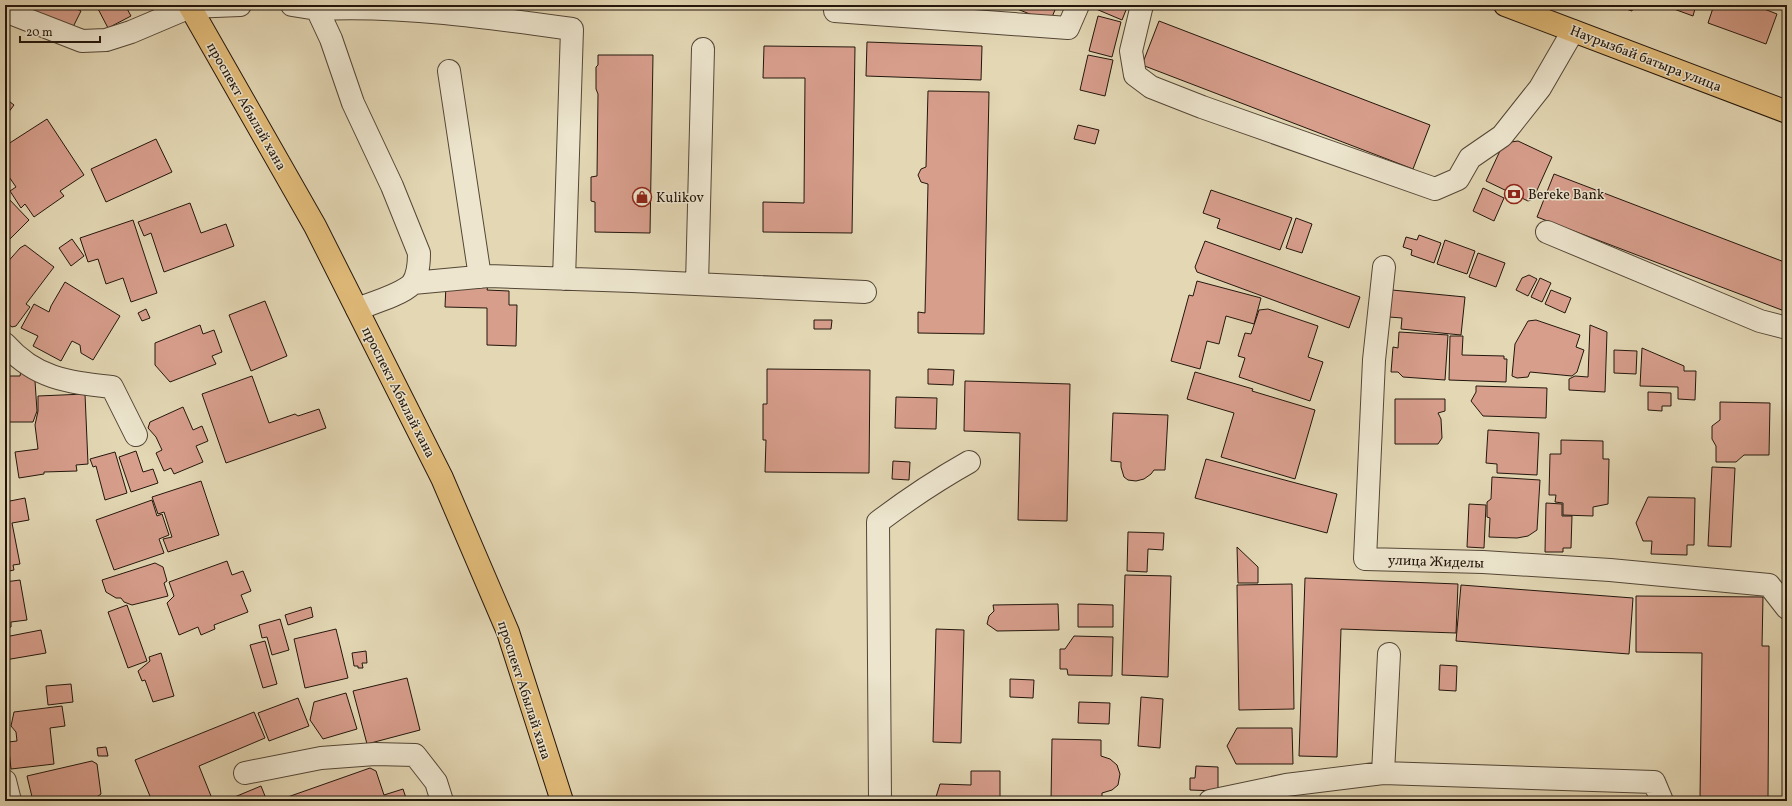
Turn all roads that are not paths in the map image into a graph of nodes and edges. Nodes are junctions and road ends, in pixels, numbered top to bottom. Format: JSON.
{"nodes":[{"id":1,"x":240,"y":5,"type":"edge"},
{"id":2,"x":292,"y":5,"type":"edge"},
{"id":3,"x":1078,"y":5,"type":"edge"},
{"id":4,"x":1142,"y":5,"type":"edge"},
{"id":5,"x":1505,"y":5,"type":"edge"},
{"id":6,"x":190,"y":6,"type":"edge"},
{"id":7,"x":317,"y":9,"type":"junction"},
{"id":8,"x":5,"y":11,"type":"edge"},
{"id":9,"x":835,"y":11,"type":"dead end"},
{"id":10,"x":1573,"y":31,"type":"junction"},
{"id":11,"x":703,"y":49,"type":"dead end"},
{"id":12,"x":449,"y":71,"type":"dead end"},
{"id":13,"x":1787,"y":112,"type":"edge"},
{"id":14,"x":1546,"y":232,"type":"dead end"},
{"id":15,"x":1384,"y":267,"type":"dead end"},
{"id":16,"x":480,"y":277,"type":"junction"},
{"id":17,"x":564,"y":279,"type":"junction"},
{"id":18,"x":413,"y":283,"type":"junction"},
{"id":19,"x":697,"y":284,"type":"junction"},
{"id":20,"x":865,"y":292,"type":"dead end"},
{"id":21,"x":357,"y":309,"type":"junction"},
{"id":22,"x":1787,"y":328,"type":"edge"},
{"id":23,"x":5,"y":344,"type":"edge"},
{"id":24,"x":136,"y":435,"type":"dead end"},
{"id":25,"x":969,"y":462,"type":"dead end"},
{"id":26,"x":1787,"y":608,"type":"edge"},
{"id":27,"x":1389,"y":654,"type":"dead end"},
{"id":28,"x":245,"y":773,"type":"dead end"},
{"id":29,"x":1384,"y":774,"type":"junction"},
{"id":30,"x":5,"y":781,"type":"edge"},
{"id":31,"x":10,"y":801,"type":"edge"},
{"id":32,"x":442,"y":801,"type":"edge"},
{"id":33,"x":562,"y":801,"type":"edge"},
{"id":34,"x":880,"y":801,"type":"edge"},
{"id":35,"x":1210,"y":801,"type":"edge"},
{"id":36,"x":1662,"y":801,"type":"edge"}],
"edges":[{"from":1,"to":6,"type":"street"},
{"from":2,"to":7,"type":"street"},
{"from":3,"to":9,"type":"street"},
{"from":4,"to":10,"type":"street"},
{"from":5,"to":10,"type":"main road","name":"Наурызбай батыра улица"},
{"from":6,"to":8,"type":"street"},
{"from":6,"to":21,"type":"main road","name":"проспект Абылай хана"},
{"from":7,"to":17,"type":"street"},
{"from":7,"to":18,"type":"street"},
{"from":10,"to":13,"type":"main road","name":"Наурызбай батыра улица"},
{"from":11,"to":19,"type":"street"},
{"from":12,"to":16,"type":"street"},
{"from":14,"to":22,"type":"street"},
{"from":15,"to":26,"type":"street","name":"улица Жиделы"},
{"from":16,"to":17,"type":"street"},
{"from":16,"to":18,"type":"street"},
{"from":17,"to":19,"type":"street"},
{"from":18,"to":21,"type":"street"},
{"from":19,"to":20,"type":"street"},
{"from":21,"to":33,"type":"main road","name":"проспект Абылай хана"},
{"from":23,"to":24,"type":"street"},
{"from":25,"to":34,"type":"street"},
{"from":27,"to":29,"type":"street"},
{"from":28,"to":32,"type":"street"},
{"from":29,"to":35,"type":"street"},
{"from":29,"to":36,"type":"street"},
{"from":30,"to":31,"type":"street"}]}
